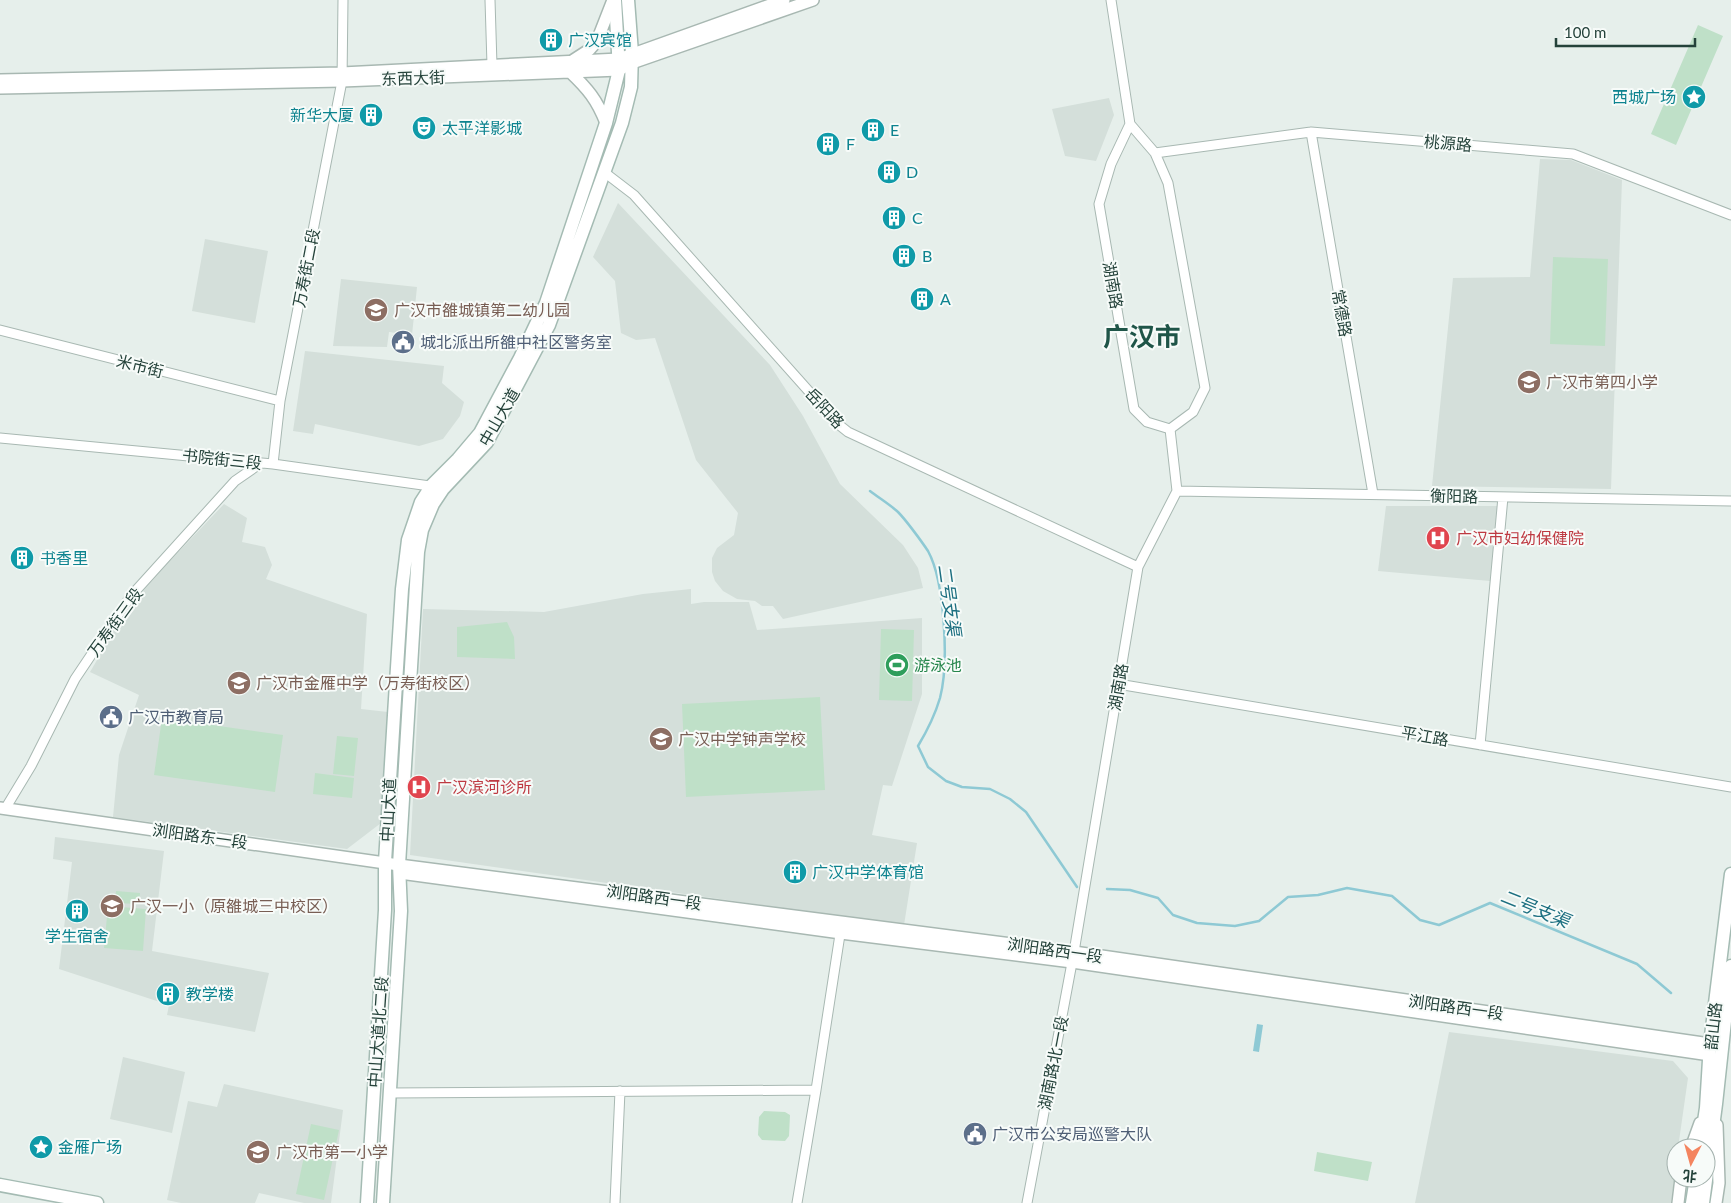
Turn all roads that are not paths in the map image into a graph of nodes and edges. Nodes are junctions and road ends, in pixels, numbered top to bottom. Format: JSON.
{"nodes":[{"id":1,"x":342,"y":0,"type":"edge"},
{"id":2,"x":490,"y":0,"type":"edge"},
{"id":3,"x":614,"y":0,"type":"edge"},
{"id":4,"x":628,"y":0,"type":"edge"},
{"id":5,"x":784,"y":0,"type":"edge"},
{"id":6,"x":813,"y":0,"type":"edge"},
{"id":7,"x":1111,"y":0,"type":"edge"},
{"id":8,"x":632,"y":58,"type":"junction"},
{"id":9,"x":619,"y":64,"type":"junction"},
{"id":10,"x":492,"y":65,"type":"junction"},
{"id":11,"x":571,"y":67,"type":"junction"},
{"id":12,"x":342,"y":77,"type":"junction"},
{"id":13,"x":0,"y":80,"type":"edge"},
{"id":14,"x":0,"y":88,"type":"edge"},
{"id":15,"x":606,"y":123,"type":"junction"},
{"id":16,"x":1130,"y":124,"type":"junction"},
{"id":17,"x":1312,"y":132,"type":"junction"},
{"id":18,"x":1155,"y":153,"type":"junction"},
{"id":19,"x":604,"y":172,"type":"junction"},
{"id":20,"x":1731,"y":215,"type":"edge"},
{"id":21,"x":0,"y":330,"type":"edge"},
{"id":22,"x":280,"y":401,"type":"junction"},
{"id":23,"x":1170,"y":429,"type":"junction"},
{"id":24,"x":0,"y":438,"type":"edge"},
{"id":25,"x":261,"y":463,"type":"junction"},
{"id":26,"x":273,"y":464,"type":"junction"},
{"id":27,"x":438,"y":487,"type":"junction"},
{"id":28,"x":1177,"y":491,"type":"junction"},
{"id":29,"x":1373,"y":494,"type":"junction"},
{"id":30,"x":1503,"y":497,"type":"junction"},
{"id":31,"x":1731,"y":501,"type":"edge"},
{"id":32,"x":1138,"y":567,"type":"junction"},
{"id":33,"x":1118,"y":684,"type":"junction"},
{"id":34,"x":1480,"y":745,"type":"junction"},
{"id":35,"x":1731,"y":787,"type":"edge"},
{"id":36,"x":2,"y":808,"type":"edge"},
{"id":37,"x":385,"y":862,"type":"junction"},
{"id":38,"x":399,"y":869,"type":"junction"},
{"id":39,"x":1731,"y":874,"type":"edge"},
{"id":40,"x":841,"y":927,"type":"junction"},
{"id":41,"x":1073,"y":957,"type":"junction"},
{"id":42,"x":1731,"y":966,"type":"edge"},
{"id":43,"x":1721,"y":1050,"type":"edge"},
{"id":44,"x":816,"y":1090,"type":"junction"},
{"id":45,"x":620,"y":1091,"type":"junction"},
{"id":46,"x":390,"y":1093,"type":"junction"},
{"id":47,"x":1711,"y":1106,"type":"junction"},
{"id":48,"x":1696,"y":1138,"type":"edge"},
{"id":49,"x":1703,"y":1138,"type":"edge"},
{"id":50,"x":0,"y":1185,"type":"edge"},
{"id":51,"x":1680,"y":1188,"type":"edge"},
{"id":52,"x":1694,"y":1188,"type":"edge"},
{"id":53,"x":97,"y":1203,"type":"edge"},
{"id":54,"x":367,"y":1203,"type":"edge"},
{"id":55,"x":383,"y":1203,"type":"edge"},
{"id":56,"x":615,"y":1203,"type":"edge"},
{"id":57,"x":797,"y":1203,"type":"edge"},
{"id":58,"x":1027,"y":1203,"type":"edge"},
{"id":59,"x":1678,"y":1203,"type":"edge"},
{"id":60,"x":1692,"y":1203,"type":"edge"},
{"id":61,"x":1703,"y":1203,"type":"edge"},
{"id":62,"x":1716,"y":1203,"type":"edge"}],
"edges":[{"from":1,"to":12,"type":"street","name":"万寿街二段"},
{"from":2,"to":10,"type":"street"},
{"from":3,"to":9,"type":"main road","name":"中山大道"},
{"from":3,"to":11,"type":"street"},
{"from":4,"to":8,"type":"main road","name":"中山大道"},
{"from":5,"to":8,"type":"street","name":"东西大街"},
{"from":6,"to":8,"type":"street","name":"东西大街"},
{"from":7,"to":16,"type":"street"},
{"from":8,"to":9,"type":"street","name":"东西大街"},
{"from":8,"to":19,"type":"main road","name":"中山大道"},
{"from":9,"to":11,"type":"street","name":"东西大街"},
{"from":9,"to":15,"type":"main road","name":"中山大道"},
{"from":10,"to":11,"type":"street","name":"东西大街"},
{"from":10,"to":12,"type":"street","name":"东西大街"},
{"from":11,"to":12,"type":"street","name":"东西大街"},
{"from":11,"to":15,"type":"street"},
{"from":12,"to":13,"type":"street","name":"东西大街"},
{"from":12,"to":14,"type":"street","name":"东西大街"},
{"from":12,"to":22,"type":"street","name":"万寿街二段"},
{"from":15,"to":27,"type":"main road","name":"中山大道"},
{"from":16,"to":18,"type":"street"},
{"from":16,"to":23,"type":"street","name":"湖南路"},
{"from":17,"to":18,"type":"street","name":"桃源路"},
{"from":17,"to":20,"type":"street","name":"桃源路"},
{"from":17,"to":29,"type":"street","name":"常德路"},
{"from":18,"to":23,"type":"street"},
{"from":19,"to":27,"type":"main road","name":"中山大道"},
{"from":19,"to":32,"type":"street","name":"岳阳路"},
{"from":21,"to":22,"type":"street","name":"米市街"},
{"from":22,"to":26,"type":"street","name":"万寿街二段"},
{"from":23,"to":28,"type":"street"},
{"from":24,"to":25,"type":"street","name":"书院街三段"},
{"from":25,"to":26,"type":"street","name":"书院街三段"},
{"from":25,"to":36,"type":"street","name":"万寿街三段"},
{"from":26,"to":27,"type":"street","name":"书院街三段"},
{"from":27,"to":37,"type":"main road","name":"中山大道"},
{"from":27,"to":38,"type":"main road","name":"中山大道"},
{"from":28,"to":29,"type":"street","name":"衡阳路"},
{"from":28,"to":32,"type":"street","name":"湖南路"},
{"from":29,"to":30,"type":"street","name":"衡阳路"},
{"from":30,"to":31,"type":"street","name":"衡阳路"},
{"from":30,"to":34,"type":"street"},
{"from":32,"to":33,"type":"street","name":"湖南路"},
{"from":33,"to":34,"type":"street","name":"平江路"},
{"from":33,"to":41,"type":"street","name":"湖南路"},
{"from":34,"to":35,"type":"street","name":"平江路"},
{"from":36,"to":37,"type":"street","name":"浏阳路东一段"},
{"from":37,"to":38,"type":"street","name":"浏阳路东一段"},
{"from":37,"to":54,"type":"main road","name":"中山大道北二段"},
{"from":38,"to":40,"type":"street","name":"浏阳路西一段"},
{"from":38,"to":46,"type":"main road","name":"中山大道北二段"},
{"from":39,"to":43,"type":"main road","name":"韶山路"},
{"from":40,"to":41,"type":"street","name":"浏阳路西一段"},
{"from":40,"to":44,"type":"street"},
{"from":41,"to":43,"type":"street","name":"浏阳路西一段"},
{"from":41,"to":58,"type":"street","name":"湖南路北一段"},
{"from":42,"to":43,"type":"main road","name":"韶山路"},
{"from":43,"to":47,"type":"main road","name":"韶山路"},
{"from":44,"to":45,"type":"street"},
{"from":44,"to":57,"type":"street"},
{"from":45,"to":46,"type":"street"},
{"from":45,"to":56,"type":"street"},
{"from":46,"to":55,"type":"main road","name":"中山大道北二段"},
{"from":47,"to":48,"type":"street"},
{"from":47,"to":49,"type":"main road","name":"韶山路"},
{"from":47,"to":61,"type":"main road","name":"韶山路"},
{"from":47,"to":62,"type":"street"},
{"from":50,"to":53,"type":"main road"},
{"from":51,"to":59,"type":"street"},
{"from":52,"to":60,"type":"main road"}]}
